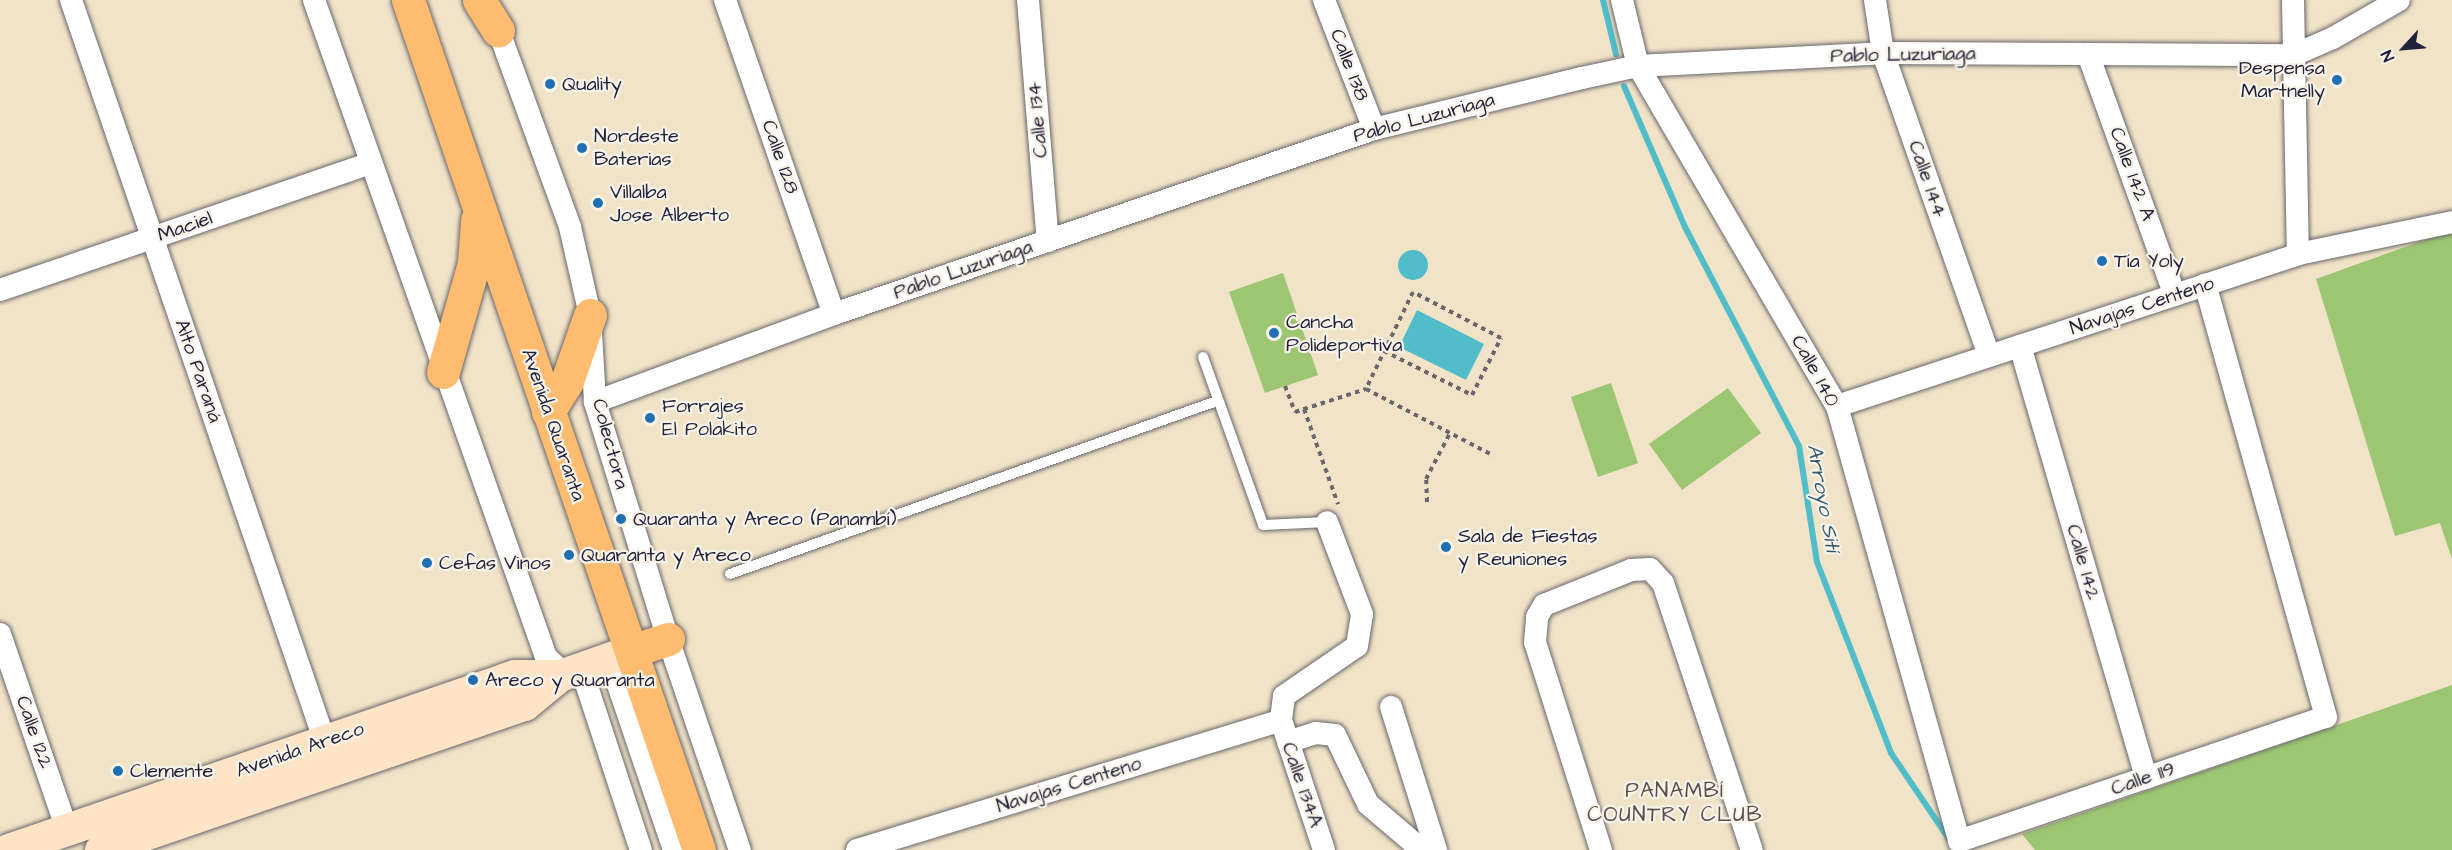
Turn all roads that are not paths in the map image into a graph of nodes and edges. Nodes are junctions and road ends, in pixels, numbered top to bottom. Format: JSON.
{"nodes":[{"id":1,"x":71,"y":0,"type":"edge"},
{"id":2,"x":314,"y":0,"type":"edge"},
{"id":3,"x":408,"y":0,"type":"edge"},
{"id":4,"x":479,"y":0,"type":"edge"},
{"id":5,"x":487,"y":0,"type":"edge"},
{"id":6,"x":726,"y":0,"type":"edge"},
{"id":7,"x":1028,"y":0,"type":"edge"},
{"id":8,"x":1324,"y":0,"type":"edge"},
{"id":9,"x":1622,"y":0,"type":"edge"},
{"id":10,"x":1875,"y":0,"type":"edge"},
{"id":11,"x":2293,"y":0,"type":"edge"},
{"id":12,"x":2399,"y":0,"type":"edge"},
{"id":13,"x":498,"y":31,"type":"junction"},
{"id":14,"x":1884,"y":53,"type":"junction"},
{"id":15,"x":2088,"y":54,"type":"junction"},
{"id":16,"x":2294,"y":55,"type":"junction"},
{"id":17,"x":1638,"y":66,"type":"junction"},
{"id":18,"x":1374,"y":129,"type":"junction"},
{"id":19,"x":369,"y":164,"type":"junction"},
{"id":20,"x":478,"y":206,"type":"junction"},
{"id":21,"x":2452,"y":222,"type":"edge"},
{"id":22,"x":153,"y":238,"type":"junction"},
{"id":23,"x":1048,"y":241,"type":"junction"},
{"id":24,"x":2298,"y":254,"type":"junction"},
{"id":25,"x":2205,"y":285,"type":"junction"},
{"id":26,"x":0,"y":290,"type":"edge"},
{"id":27,"x":2175,"y":295,"type":"junction"},
{"id":28,"x":834,"y":314,"type":"junction"},
{"id":29,"x":590,"y":315,"type":"junction"},
{"id":30,"x":2020,"y":346,"type":"junction"},
{"id":31,"x":1989,"y":356,"type":"junction"},
{"id":32,"x":1203,"y":357,"type":"dead end"},
{"id":33,"x":443,"y":372,"type":"junction"},
{"id":34,"x":1217,"y":401,"type":"junction"},
{"id":35,"x":595,"y":402,"type":"junction"},
{"id":36,"x":1837,"y":406,"type":"junction"},
{"id":37,"x":548,"y":412,"type":"junction"},
{"id":38,"x":1327,"y":522,"type":"joint"},
{"id":39,"x":730,"y":574,"type":"dead end"},
{"id":40,"x":0,"y":634,"type":"edge"},
{"id":41,"x":668,"y":639,"type":"junction"},
{"id":42,"x":589,"y":666,"type":"junction"},
{"id":43,"x":1391,"y":707,"type":"dead end"},
{"id":44,"x":1281,"y":720,"type":"junction"},
{"id":45,"x":325,"y":742,"type":"junction"},
{"id":46,"x":1288,"y":742,"type":"junction"},
{"id":47,"x":2146,"y":778,"type":"junction"},
{"id":48,"x":68,"y":830,"type":"junction"},
{"id":49,"x":1959,"y":841,"type":"joint"},
{"id":50,"x":9,"y":850,"type":"edge"},
{"id":51,"x":101,"y":850,"type":"edge"},
{"id":52,"x":641,"y":850,"type":"edge"},
{"id":53,"x":674,"y":850,"type":"edge"},
{"id":54,"x":699,"y":850,"type":"edge"},
{"id":55,"x":740,"y":850,"type":"edge"},
{"id":56,"x":857,"y":850,"type":"edge"},
{"id":57,"x":1324,"y":850,"type":"edge"},
{"id":58,"x":1422,"y":850,"type":"edge"},
{"id":59,"x":1436,"y":850,"type":"edge"},
{"id":60,"x":1601,"y":850,"type":"edge"},
{"id":61,"x":1752,"y":850,"type":"edge"}],
"edges":[{"from":1,"to":22,"type":"street","name":"Alto Paraná"},
{"from":2,"to":19,"type":"street"},
{"from":3,"to":20,"type":"main road","name":"Avenida Quaranta"},
{"from":4,"to":13,"type":"main road"},
{"from":5,"to":13,"type":"street","name":"Colectora"},
{"from":6,"to":28,"type":"street","name":"Calle 128"},
{"from":7,"to":23,"type":"street","name":"Calle 134"},
{"from":8,"to":18,"type":"street","name":"Calle 138"},
{"from":9,"to":17,"type":"street","name":"Calle 140"},
{"from":10,"to":14,"type":"street","name":"Calle 144"},
{"from":11,"to":16,"type":"street"},
{"from":12,"to":16,"type":"street"},
{"from":13,"to":29,"type":"street","name":"Colectora"},
{"from":14,"to":15,"type":"street","name":"Pablo Luzuriaga"},
{"from":14,"to":17,"type":"street","name":"Pablo Luzuriaga"},
{"from":14,"to":31,"type":"street","name":"Calle 144"},
{"from":15,"to":16,"type":"street","name":"Pablo Luzuriaga"},
{"from":15,"to":27,"type":"street","name":"Calle 142 A"},
{"from":16,"to":24,"type":"street"},
{"from":17,"to":18,"type":"street","name":"Pablo Luzuriaga"},
{"from":17,"to":36,"type":"street","name":"Calle 140"},
{"from":18,"to":23,"type":"street","name":"Pablo Luzuriaga"},
{"from":19,"to":22,"type":"street","name":"Maciel"},
{"from":19,"to":33,"type":"street"},
{"from":20,"to":33,"type":"main road"},
{"from":20,"to":37,"type":"main road","name":"Avenida Quaranta"},
{"from":21,"to":24,"type":"street","name":"Navajas Centeno"},
{"from":22,"to":26,"type":"street","name":"Maciel"},
{"from":22,"to":45,"type":"street","name":"Alto Paraná"},
{"from":23,"to":28,"type":"street","name":"Pablo Luzuriaga"},
{"from":24,"to":25,"type":"street","name":"Navajas Centeno"},
{"from":25,"to":27,"type":"street","name":"Navajas Centeno"},
{"from":25,"to":47,"type":"street","name":"Calle 119"},
{"from":27,"to":30,"type":"street","name":"Navajas Centeno"},
{"from":28,"to":35,"type":"street","name":"Pablo Luzuriaga"},
{"from":29,"to":35,"type":"street","name":"Colectora"},
{"from":29,"to":37,"type":"main road"},
{"from":30,"to":31,"type":"street","name":"Navajas Centeno"},
{"from":30,"to":47,"type":"street","name":"Calle 142"},
{"from":31,"to":36,"type":"street","name":"Navajas Centeno"},
{"from":32,"to":34,"type":"lane"},
{"from":33,"to":42,"type":"street"},
{"from":34,"to":38,"type":"lane"},
{"from":34,"to":39,"type":"lane"},
{"from":35,"to":41,"type":"street","name":"Colectora"},
{"from":36,"to":49,"type":"street","name":"Calle 140"},
{"from":37,"to":42,"type":"main road","name":"Avenida Quaranta"},
{"from":38,"to":44,"type":"street"},
{"from":40,"to":48,"type":"street","name":"Calle 122"},
{"from":41,"to":42,"type":"main road"},
{"from":41,"to":55,"type":"street","name":"Colectora"},
{"from":42,"to":45,"type":"main road","name":"Avenida Areco"},
{"from":42,"to":51,"type":"main road","name":"Avenida Areco"},
{"from":42,"to":52,"type":"street"},
{"from":42,"to":53,"type":"street"},
{"from":42,"to":54,"type":"main road","name":"Avenida Quaranta"},
{"from":43,"to":59,"type":"street"},
{"from":44,"to":46,"type":"street","name":"Calle 134A"},
{"from":44,"to":56,"type":"street","name":"Navajas Centeno"},
{"from":45,"to":48,"type":"main road","name":"Avenida Areco"},
{"from":46,"to":57,"type":"street","name":"Calle 134A"},
{"from":46,"to":58,"type":"street"},
{"from":47,"to":49,"type":"street","name":"Calle 119"},
{"from":48,"to":50,"type":"main road","name":"Avenida Areco"},
{"from":60,"to":61,"type":"street"}]}
